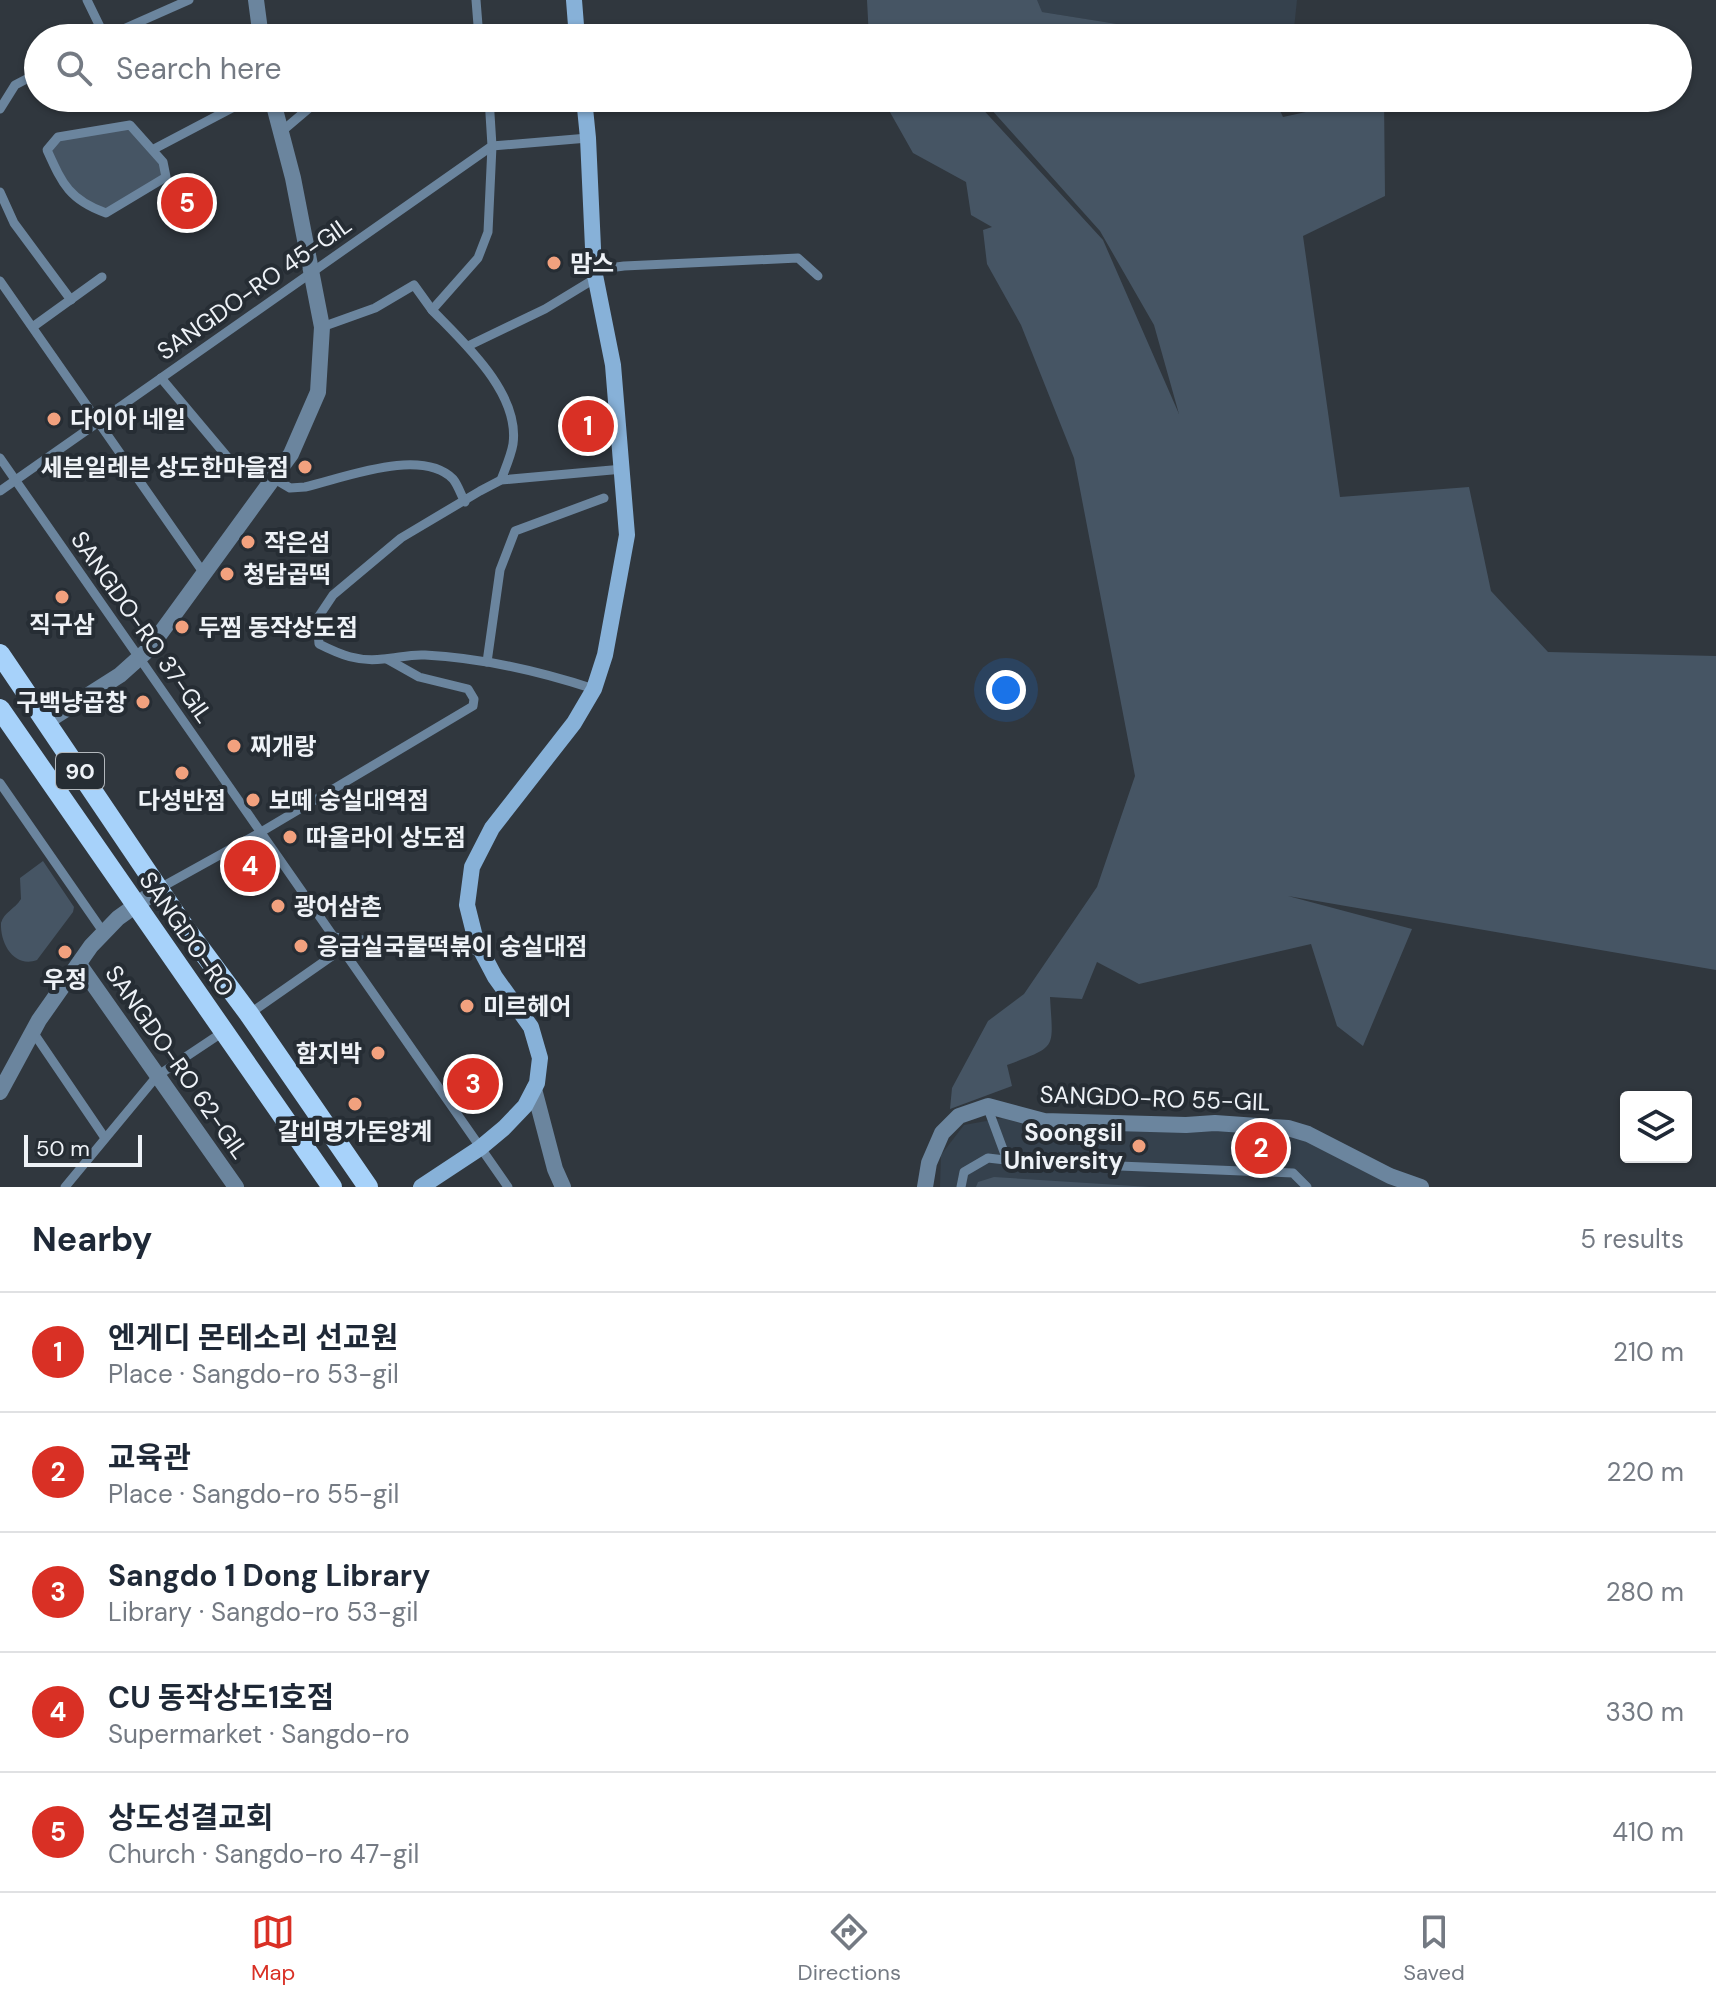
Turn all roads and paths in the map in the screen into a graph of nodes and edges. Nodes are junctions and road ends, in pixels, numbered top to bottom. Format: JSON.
{"nodes":[{"id":1,"x":87,"y":0,"type":"edge"},
{"id":2,"x":189,"y":0,"type":"edge"},
{"id":3,"x":256,"y":0,"type":"edge"},
{"id":4,"x":476,"y":0,"type":"edge"},
{"id":5,"x":574,"y":0,"type":"edge"},
{"id":6,"x":98,"y":24,"type":"edge"},
{"id":7,"x":135,"y":24,"type":"edge"},
{"id":8,"x":259,"y":24,"type":"edge"},
{"id":9,"x":478,"y":24,"type":"edge"},
{"id":10,"x":576,"y":24,"type":"edge"},
{"id":11,"x":24,"y":80,"type":"edge"},
{"id":12,"x":0,"y":109,"type":"edge"},
{"id":13,"x":224,"y":112,"type":"edge"},
{"id":14,"x":276,"y":112,"type":"edge"},
{"id":15,"x":305,"y":112,"type":"edge"},
{"id":16,"x":490,"y":112,"type":"edge"},
{"id":17,"x":585,"y":112,"type":"edge"},
{"id":18,"x":281,"y":132,"type":"junction"},
{"id":19,"x":588,"y":138,"type":"junction"},
{"id":20,"x":492,"y":146,"type":"junction"},
{"id":21,"x":154,"y":149,"type":"junction"},
{"id":22,"x":0,"y":192,"type":"edge"},
{"id":23,"x":312,"y":272,"type":"junction"},
{"id":24,"x":595,"y":274,"type":"junction"},
{"id":25,"x":818,"y":276,"type":"dead end"},
{"id":26,"x":102,"y":277,"type":"dead end"},
{"id":27,"x":0,"y":281,"type":"edge"},
{"id":28,"x":71,"y":300,"type":"junction"},
{"id":29,"x":432,"y":310,"type":"junction"},
{"id":30,"x":34,"y":326,"type":"junction"},
{"id":31,"x":322,"y":327,"type":"junction"},
{"id":32,"x":468,"y":346,"type":"junction"},
{"id":33,"x":161,"y":378,"type":"junction"},
{"id":34,"x":99,"y":424,"type":"junction"},
{"id":35,"x":0,"y":458,"type":"edge"},
{"id":36,"x":623,"y":469,"type":"junction"},
{"id":37,"x":273,"y":478,"type":"junction"},
{"id":38,"x":16,"y":480,"type":"junction"},
{"id":39,"x":501,"y":480,"type":"junction"},
{"id":40,"x":0,"y":491,"type":"edge"},
{"id":41,"x":604,"y":498,"type":"dead end"},
{"id":42,"x":465,"y":502,"type":"junction"},
{"id":43,"x":205,"y":575,"type":"junction"},
{"id":44,"x":0,"y":654,"type":"edge"},
{"id":45,"x":139,"y":658,"type":"junction"},
{"id":46,"x":387,"y":659,"type":"junction"},
{"id":47,"x":487,"y":662,"type":"junction"},
{"id":48,"x":594,"y":689,"type":"junction"},
{"id":49,"x":0,"y":709,"type":"edge"},
{"id":50,"x":46,"y":722,"type":"junction"},
{"id":51,"x":0,"y":783,"type":"edge"},
{"id":52,"x":261,"y":832,"type":"junction"},
{"id":53,"x":160,"y":888,"type":"junction"},
{"id":54,"x":135,"y":905,"type":"junction"},
{"id":55,"x":104,"y":933,"type":"junction"},
{"id":56,"x":333,"y":937,"type":"junction"},
{"id":57,"x":342,"y":949,"type":"junction"},
{"id":58,"x":482,"y":951,"type":"junction"},
{"id":59,"x":79,"y":964,"type":"junction"},
{"id":60,"x":249,"y":1014,"type":"junction"},
{"id":61,"x":33,"y":1032,"type":"junction"},
{"id":62,"x":223,"y":1032,"type":"junction"},
{"id":63,"x":157,"y":1076,"type":"junction"},
{"id":64,"x":534,"y":1089,"type":"junction"},
{"id":65,"x":0,"y":1092,"type":"edge"},
{"id":66,"x":987,"y":1106,"type":"junction"},
{"id":67,"x":105,"y":1138,"type":"junction"},
{"id":68,"x":480,"y":1148,"type":"junction"},
{"id":69,"x":1007,"y":1160,"type":"junction"},
{"id":70,"x":65,"y":1187,"type":"edge"},
{"id":71,"x":236,"y":1187,"type":"edge"},
{"id":72,"x":332,"y":1187,"type":"edge"},
{"id":73,"x":368,"y":1187,"type":"edge"},
{"id":74,"x":421,"y":1187,"type":"edge"},
{"id":75,"x":508,"y":1187,"type":"edge"},
{"id":76,"x":563,"y":1187,"type":"edge"},
{"id":77,"x":925,"y":1187,"type":"edge"},
{"id":78,"x":961,"y":1187,"type":"edge"},
{"id":79,"x":1307,"y":1187,"type":"edge"},
{"id":80,"x":1421,"y":1187,"type":"edge"}],
"edges":[{"from":1,"to":6,"type":"lane"},
{"from":2,"to":7,"type":"lane"},
{"from":3,"to":8,"type":"street"},
{"from":4,"to":9,"type":"lane"},
{"from":5,"to":10,"type":"street"},
{"from":11,"to":12,"type":"lane"},
{"from":13,"to":21,"type":"lane"},
{"from":14,"to":18,"type":"street"},
{"from":15,"to":18,"type":"lane"},
{"from":16,"to":20,"type":"lane"},
{"from":17,"to":19,"type":"street"},
{"from":18,"to":23,"type":"street"},
{"from":19,"to":20,"type":"lane"},
{"from":19,"to":24,"type":"street"},
{"from":20,"to":23,"type":"lane","name":"SANGDO-RO 45-GIL"},
{"from":20,"to":29,"type":"lane"},
{"from":21,"to":21,"type":"lane"},
{"from":22,"to":28,"type":"lane"},
{"from":23,"to":31,"type":"street"},
{"from":23,"to":33,"type":"lane","name":"SANGDO-RO 45-GIL"},
{"from":24,"to":25,"type":"lane"},
{"from":24,"to":32,"type":"lane"},
{"from":24,"to":36,"type":"street"},
{"from":26,"to":28,"type":"lane"},
{"from":27,"to":30,"type":"lane"},
{"from":28,"to":30,"type":"lane"},
{"from":29,"to":31,"type":"lane"},
{"from":29,"to":32,"type":"lane"},
{"from":30,"to":34,"type":"lane"},
{"from":31,"to":37,"type":"street"},
{"from":32,"to":39,"type":"lane"},
{"from":33,"to":34,"type":"lane","name":"SANGDO-RO 45-GIL"},
{"from":33,"to":37,"type":"lane"},
{"from":34,"to":38,"type":"lane","name":"SANGDO-RO 45-GIL"},
{"from":34,"to":43,"type":"lane"},
{"from":35,"to":38,"type":"lane","name":"SANGDO-RO 37-GIL"},
{"from":36,"to":39,"type":"lane"},
{"from":36,"to":48,"type":"street"},
{"from":37,"to":42,"type":"lane"},
{"from":37,"to":43,"type":"street"},
{"from":38,"to":40,"type":"lane","name":"SANGDO-RO 45-GIL"},
{"from":38,"to":45,"type":"lane","name":"SANGDO-RO 37-GIL"},
{"from":39,"to":42,"type":"lane"},
{"from":41,"to":47,"type":"lane"},
{"from":42,"to":46,"type":"lane"},
{"from":43,"to":45,"type":"street"},
{"from":44,"to":50,"type":"main road","name":"SANGDO-RO","number":"90"},
{"from":45,"to":50,"type":"street"},
{"from":45,"to":52,"type":"lane","name":"SANGDO-RO 37-GIL"},
{"from":46,"to":47,"type":"lane"},
{"from":46,"to":52,"type":"lane"},
{"from":47,"to":48,"type":"lane"},
{"from":48,"to":58,"type":"street"},
{"from":49,"to":54,"type":"main road","name":"SANGDO-RO","number":"90"},
{"from":50,"to":53,"type":"main road","name":"SANGDO-RO","number":"90"},
{"from":51,"to":55,"type":"lane"},
{"from":52,"to":53,"type":"lane"},
{"from":52,"to":56,"type":"lane","name":"SANGDO-RO 37-GIL"},
{"from":53,"to":54,"type":"street"},
{"from":53,"to":60,"type":"main road","name":"SANGDO-RO","number":"90"},
{"from":54,"to":55,"type":"street"},
{"from":54,"to":62,"type":"main road","name":"SANGDO-RO","number":"90"},
{"from":55,"to":59,"type":"street"},
{"from":56,"to":57,"type":"lane","name":"SANGDO-RO 37-GIL"},
{"from":56,"to":58,"type":"lane"},
{"from":57,"to":60,"type":"lane","name":"SANGDO-RO"},
{"from":57,"to":68,"type":"lane","name":"SANGDO-RO 37-GIL"},
{"from":58,"to":64,"type":"street"},
{"from":59,"to":61,"type":"street"},
{"from":59,"to":63,"type":"street","name":"SANGDO-RO 62-GIL"},
{"from":60,"to":73,"type":"main road","name":"SANGDO-RO","number":"90"},
{"from":61,"to":65,"type":"street"},
{"from":61,"to":67,"type":"lane"},
{"from":62,"to":63,"type":"lane"},
{"from":62,"to":72,"type":"main road","name":"SANGDO-RO","number":"90"},
{"from":63,"to":67,"type":"lane"},
{"from":63,"to":71,"type":"street","name":"SANGDO-RO 62-GIL"},
{"from":64,"to":68,"type":"street"},
{"from":64,"to":76,"type":"street"},
{"from":66,"to":69,"type":"lane"},
{"from":66,"to":77,"type":"street"},
{"from":66,"to":80,"type":"street","name":"SANGDO-RO 55-GIL"},
{"from":67,"to":70,"type":"lane"},
{"from":68,"to":74,"type":"street"},
{"from":68,"to":75,"type":"lane","name":"SANGDO-RO 37-GIL"},
{"from":69,"to":78,"type":"lane"},
{"from":69,"to":79,"type":"lane"}]}
